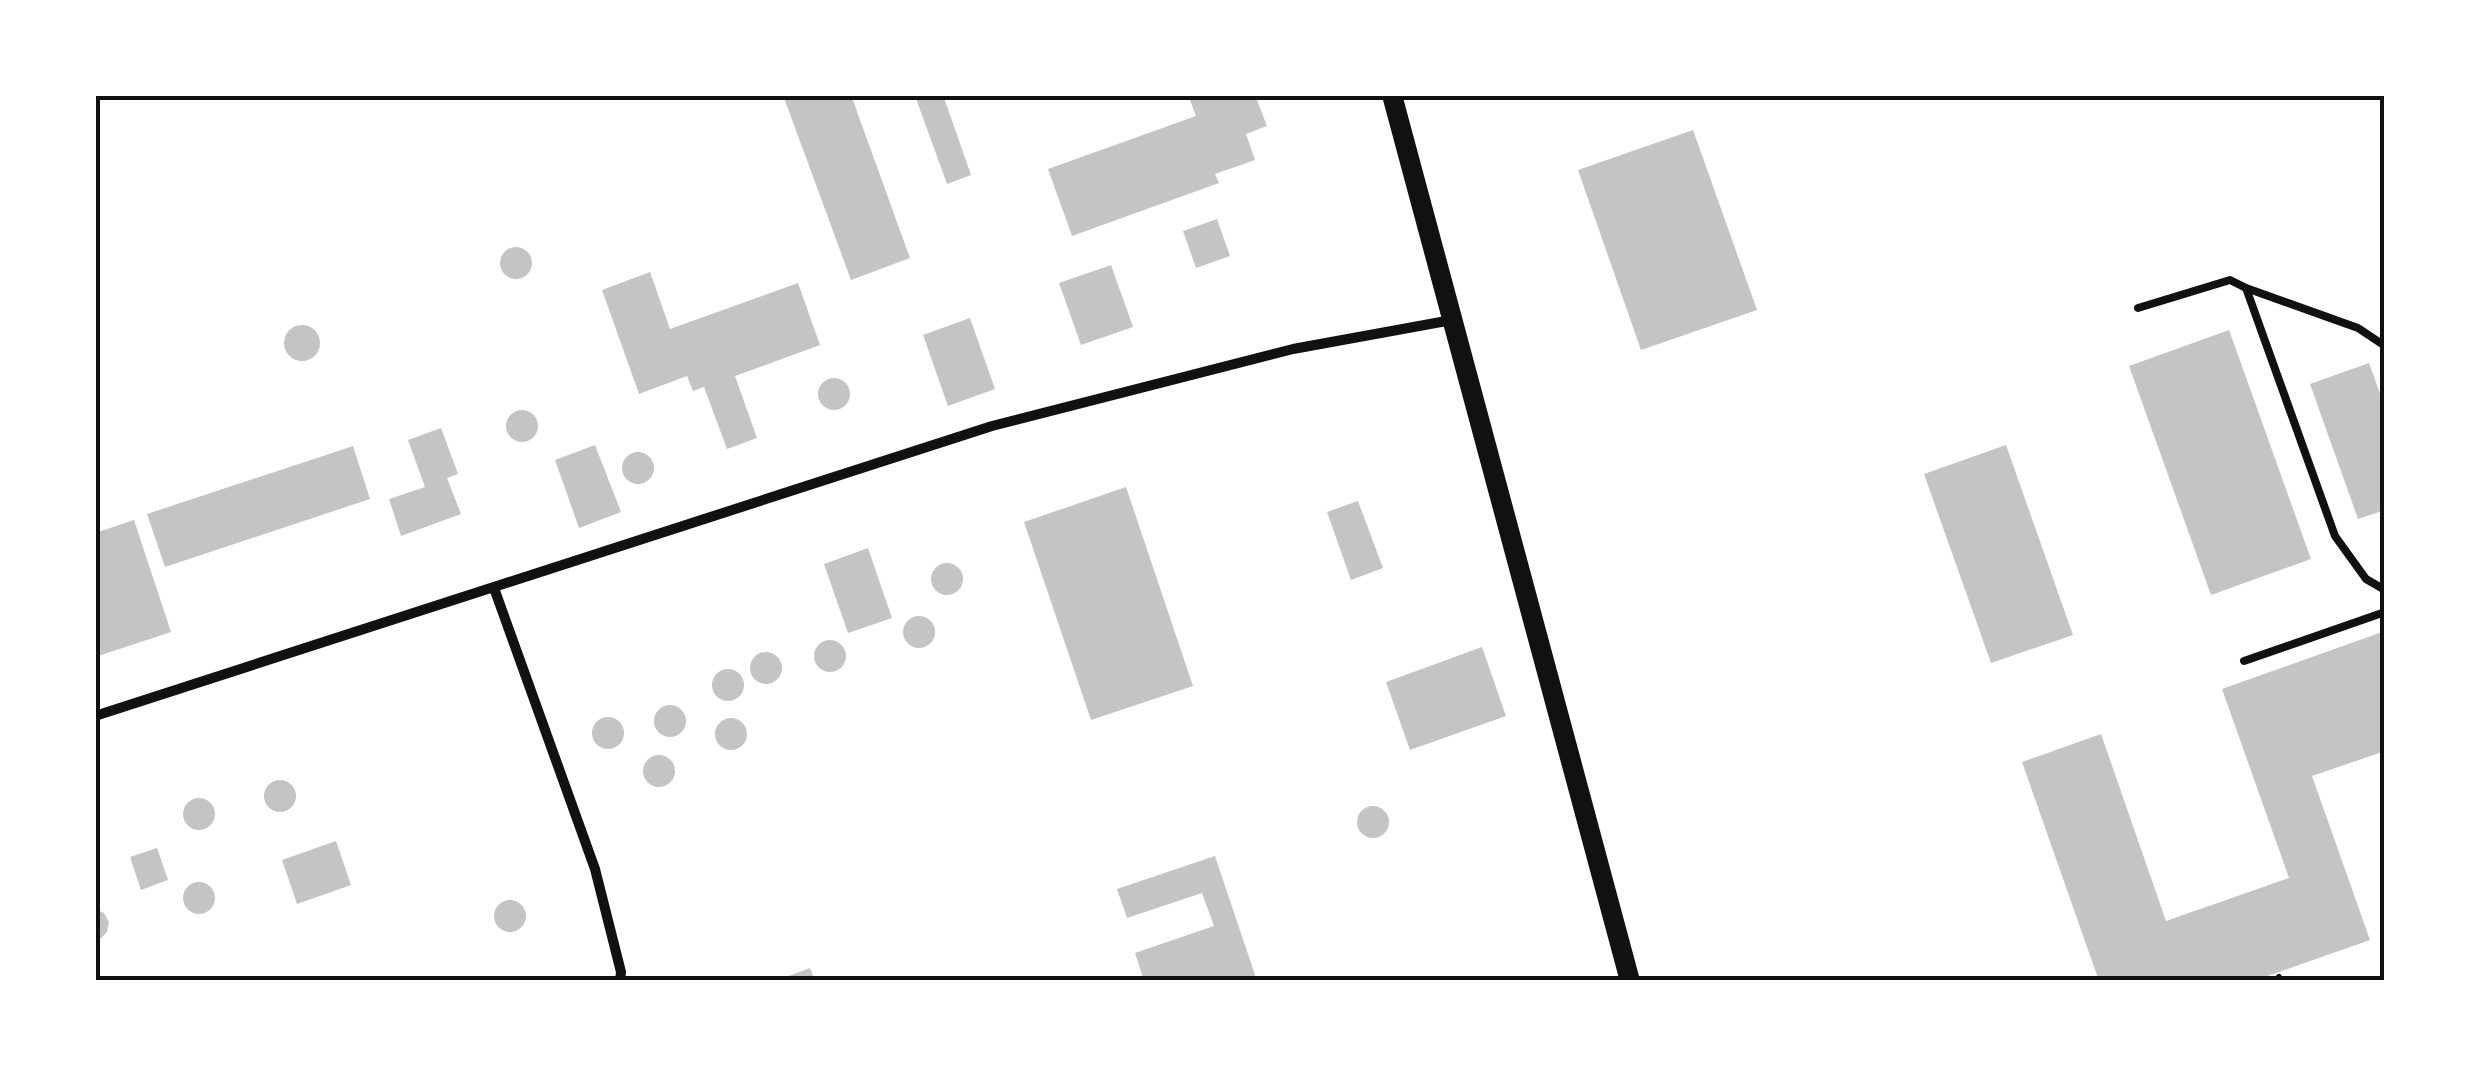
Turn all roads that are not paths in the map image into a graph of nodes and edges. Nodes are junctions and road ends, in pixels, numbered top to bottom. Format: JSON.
{"nodes":[{"id":1,"x":1392,"y":95,"type":"edge"},
{"id":2,"x":2246,"y":288,"type":"junction"},
{"id":3,"x":2138,"y":308,"type":"dead end"},
{"id":4,"x":1453,"y":320,"type":"junction"},
{"id":5,"x":2385,"y":346,"type":"edge"},
{"id":6,"x":494,"y":588,"type":"junction"},
{"id":7,"x":2385,"y":590,"type":"edge"},
{"id":8,"x":2385,"y":612,"type":"edge"},
{"id":9,"x":2244,"y":661,"type":"dead end"},
{"id":10,"x":95,"y":716,"type":"edge"},
{"id":11,"x":620,"y":981,"type":"edge"},
{"id":12,"x":1630,"y":981,"type":"edge"}],
"edges":[{"from":1,"to":4,"type":"main road"},
{"from":2,"to":3,"type":"lane"},
{"from":2,"to":5,"type":"lane"},
{"from":2,"to":7,"type":"lane"},
{"from":4,"to":6,"type":"street"},
{"from":4,"to":12,"type":"main road"},
{"from":6,"to":10,"type":"street"},
{"from":6,"to":11,"type":"street"},
{"from":8,"to":9,"type":"lane"}]}
